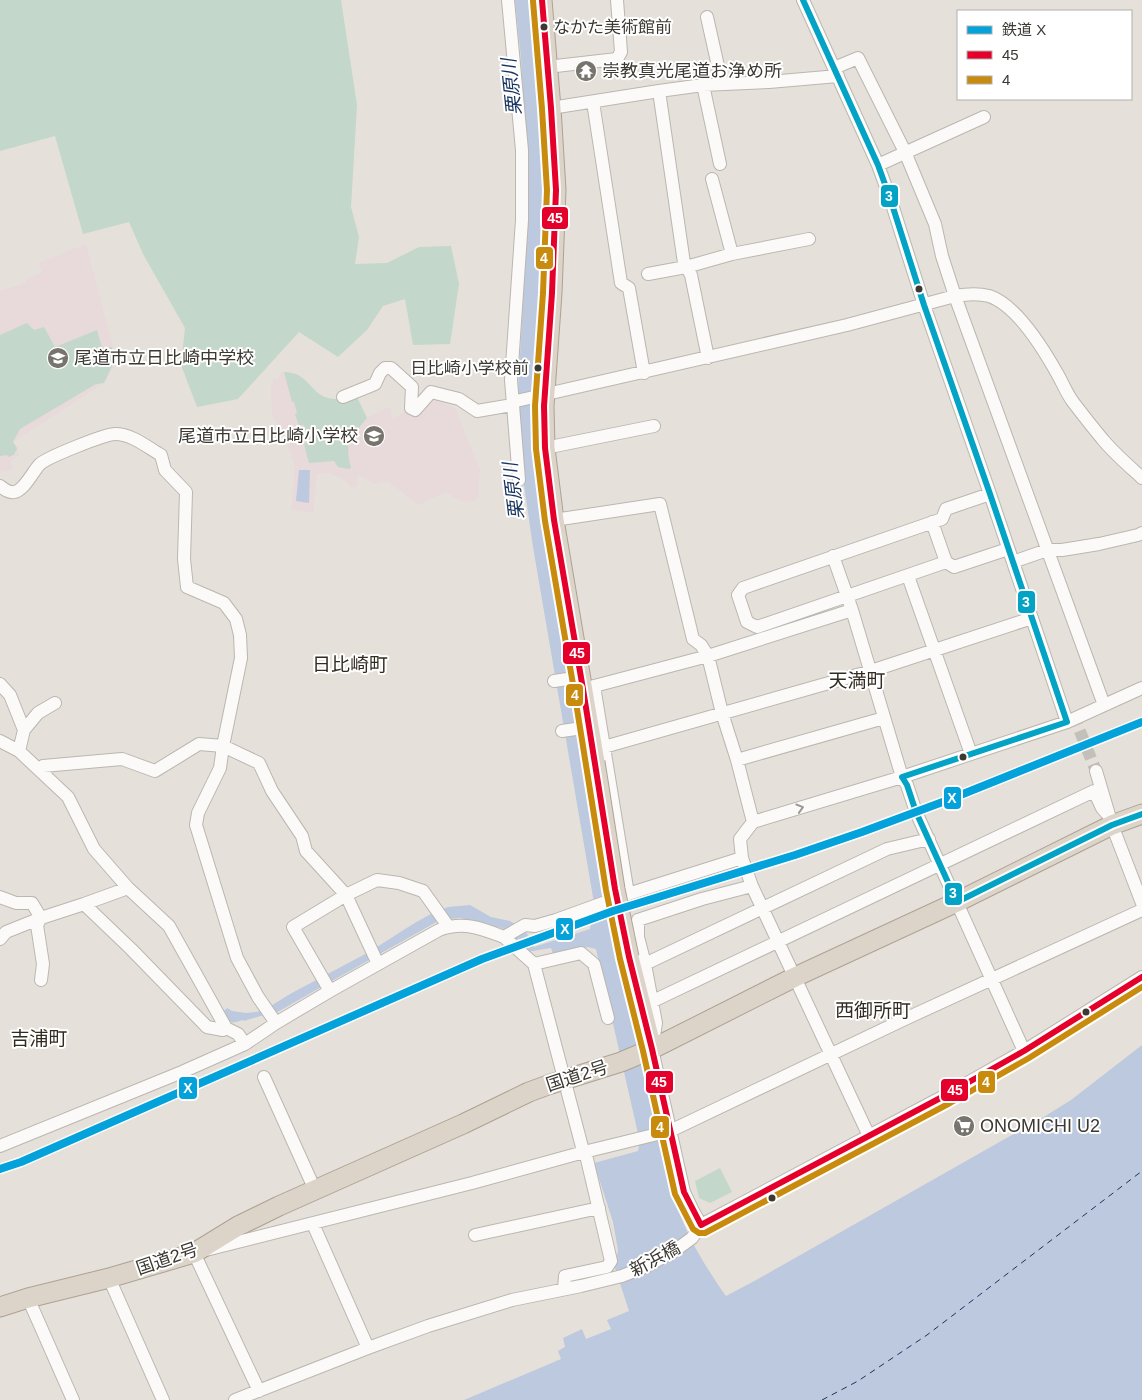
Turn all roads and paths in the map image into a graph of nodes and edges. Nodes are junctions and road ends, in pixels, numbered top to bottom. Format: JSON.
{"nodes":[{"id":1,"x":508,"y":0,"type":"edge"},
{"id":2,"x":542,"y":0,"type":"edge"},
{"id":3,"x":617,"y":0,"type":"edge"},
{"id":4,"x":803,"y":0,"type":"edge"},
{"id":5,"x":706,"y":18,"type":"dead end"},
{"id":6,"x":547,"y":66,"type":"junction"},
{"id":7,"x":836,"y":72,"type":"junction"},
{"id":8,"x":722,"y":84,"type":"junction"},
{"id":9,"x":703,"y":85,"type":"junction"},
{"id":10,"x":659,"y":91,"type":"junction"},
{"id":11,"x":593,"y":102,"type":"junction"},
{"id":12,"x":551,"y":108,"type":"junction"},
{"id":13,"x":984,"y":117,"type":"dead end"},
{"id":14,"x":905,"y":152,"type":"junction"},
{"id":15,"x":720,"y":164,"type":"dead end"},
{"id":16,"x":878,"y":165,"type":"junction"},
{"id":17,"x":712,"y":179,"type":"dead end"},
{"id":18,"x":808,"y":238,"type":"dead end"},
{"id":19,"x":732,"y":254,"type":"junction"},
{"id":20,"x":686,"y":267,"type":"junction"},
{"id":21,"x":648,"y":274,"type":"dead end"},
{"id":22,"x":955,"y":296,"type":"junction"},
{"id":23,"x":924,"y":305,"type":"junction"},
{"id":24,"x":708,"y":358,"type":"junction"},
{"id":25,"x":644,"y":373,"type":"junction"},
{"id":26,"x":343,"y":396,"type":"dead end"},
{"id":27,"x":540,"y":396,"type":"junction"},
{"id":28,"x":514,"y":403,"type":"junction"},
{"id":29,"x":654,"y":426,"type":"dead end"},
{"id":30,"x":545,"y":448,"type":"junction"},
{"id":31,"x":1142,"y":478,"type":"edge"},
{"id":32,"x":519,"y":480,"type":"dead end"},
{"id":33,"x":0,"y":486,"type":"edge"},
{"id":34,"x":990,"y":494,"type":"junction"},
{"id":35,"x":554,"y":520,"type":"junction"},
{"id":36,"x":932,"y":522,"type":"junction"},
{"id":37,"x":1142,"y":533,"type":"edge"},
{"id":38,"x":1008,"y":549,"type":"junction"},
{"id":39,"x":1047,"y":550,"type":"junction"},
{"id":40,"x":833,"y":556,"type":"junction"},
{"id":41,"x":946,"y":562,"type":"junction"},
{"id":42,"x":1012,"y":562,"type":"junction"},
{"id":43,"x":908,"y":576,"type":"junction"},
{"id":44,"x":848,"y":596,"type":"junction"},
{"id":45,"x":852,"y":610,"type":"junction"},
{"id":46,"x":1032,"y":618,"type":"junction"},
{"id":47,"x":934,"y":650,"type":"junction"},
{"id":48,"x":708,"y":656,"type":"junction"},
{"id":49,"x":871,"y":670,"type":"junction"},
{"id":50,"x":554,"y":681,"type":"dead end"},
{"id":51,"x":583,"y":682,"type":"junction"},
{"id":52,"x":0,"y":684,"type":"edge"},
{"id":53,"x":1142,"y":688,"type":"edge"},
{"id":54,"x":55,"y":703,"type":"dead end"},
{"id":55,"x":1104,"y":706,"type":"junction"},
{"id":56,"x":722,"y":713,"type":"junction"},
{"id":57,"x":884,"y":718,"type":"junction"},
{"id":58,"x":1070,"y":718,"type":"junction"},
{"id":59,"x":586,"y":727,"type":"junction"},
{"id":60,"x":24,"y":730,"type":"junction"},
{"id":61,"x":563,"y":730,"type":"dead end"},
{"id":62,"x":0,"y":741,"type":"edge"},
{"id":63,"x":223,"y":746,"type":"junction"},
{"id":64,"x":19,"y":750,"type":"junction"},
{"id":65,"x":599,"y":754,"type":"junction"},
{"id":66,"x":971,"y":754,"type":"junction"},
{"id":67,"x":737,"y":760,"type":"junction"},
{"id":68,"x":40,"y":769,"type":"junction"},
{"id":69,"x":1096,"y":772,"type":"tunnel mouth"},
{"id":70,"x":902,"y":777,"type":"junction"},
{"id":71,"x":1142,"y":814,"type":"edge"},
{"id":72,"x":1111,"y":821,"type":"junction"},
{"id":73,"x":753,"y":822,"type":"junction"},
{"id":74,"x":929,"y":839,"type":"junction"},
{"id":75,"x":742,"y":858,"type":"junction"},
{"id":76,"x":940,"y":865,"type":"junction"},
{"id":77,"x":752,"y":886,"type":"junction"},
{"id":78,"x":128,"y":888,"type":"junction"},
{"id":79,"x":346,"y":895,"type":"junction"},
{"id":80,"x":626,"y":895,"type":"junction"},
{"id":81,"x":0,"y":897,"type":"edge"},
{"id":82,"x":957,"y":902,"type":"junction"},
{"id":83,"x":1142,"y":903,"type":"edge"},
{"id":84,"x":84,"y":904,"type":"junction"},
{"id":85,"x":762,"y":908,"type":"junction"},
{"id":86,"x":1142,"y":910,"type":"edge"},
{"id":87,"x":41,"y":918,"type":"junction"},
{"id":88,"x":447,"y":924,"type":"junction"},
{"id":89,"x":506,"y":935,"type":"junction"},
{"id":90,"x":0,"y":939,"type":"edge"},
{"id":91,"x":778,"y":943,"type":"junction"},
{"id":92,"x":375,"y":957,"type":"junction"},
{"id":93,"x":637,"y":960,"type":"junction"},
{"id":94,"x":534,"y":964,"type":"junction"},
{"id":95,"x":795,"y":977,"type":"junction"},
{"id":96,"x":1142,"y":977,"type":"edge"},
{"id":97,"x":992,"y":979,"type":"junction"},
{"id":98,"x":41,"y":980,"type":"dead end"},
{"id":99,"x":326,"y":984,"type":"junction"},
{"id":100,"x":651,"y":1002,"type":"junction"},
{"id":101,"x":271,"y":1015,"type":"junction"},
{"id":102,"x":608,"y":1018,"type":"dead end"},
{"id":103,"x":226,"y":1028,"type":"junction"},
{"id":104,"x":245,"y":1044,"type":"junction"},
{"id":105,"x":647,"y":1051,"type":"junction"},
{"id":106,"x":1024,"y":1051,"type":"junction"},
{"id":107,"x":830,"y":1056,"type":"junction"},
{"id":108,"x":264,"y":1077,"type":"dead end"},
{"id":109,"x":565,"y":1080,"type":"junction"},
{"id":110,"x":665,"y":1132,"type":"junction"},
{"id":111,"x":868,"y":1136,"type":"junction"},
{"id":112,"x":0,"y":1146,"type":"edge"},
{"id":113,"x":584,"y":1152,"type":"junction"},
{"id":114,"x":315,"y":1190,"type":"junction"},
{"id":115,"x":599,"y":1208,"type":"junction"},
{"id":116,"x":313,"y":1224,"type":"junction"},
{"id":117,"x":701,"y":1225,"type":"junction"},
{"id":118,"x":475,"y":1234,"type":"dead end"},
{"id":119,"x":194,"y":1253,"type":"junction"},
{"id":120,"x":109,"y":1278,"type":"junction"},
{"id":121,"x":564,"y":1290,"type":"junction"},
{"id":122,"x":28,"y":1298,"type":"junction"},
{"id":123,"x":0,"y":1306,"type":"edge"},
{"id":124,"x":368,"y":1348,"type":"junction"},
{"id":125,"x":258,"y":1391,"type":"junction"},
{"id":126,"x":73,"y":1400,"type":"edge"},
{"id":127,"x":163,"y":1400,"type":"edge"},
{"id":128,"x":235,"y":1400,"type":"edge"}],
"edges":[{"from":1,"to":28,"type":"street"},
{"from":2,"to":6,"type":"highway"},
{"from":3,"to":6,"type":"street"},
{"from":4,"to":7,"type":"street"},
{"from":5,"to":8,"type":"street"},
{"from":6,"to":12,"type":"highway"},
{"from":7,"to":8,"type":"street"},
{"from":7,"to":14,"type":"street"},
{"from":7,"to":16,"type":"street"},
{"from":8,"to":9,"type":"street"},
{"from":9,"to":10,"type":"street"},
{"from":9,"to":15,"type":"street"},
{"from":10,"to":11,"type":"street"},
{"from":10,"to":20,"type":"street"},
{"from":11,"to":12,"type":"street"},
{"from":11,"to":25,"type":"street"},
{"from":12,"to":27,"type":"highway"},
{"from":13,"to":14,"type":"street"},
{"from":14,"to":16,"type":"street"},
{"from":14,"to":22,"type":"street"},
{"from":16,"to":23,"type":"street"},
{"from":17,"to":19,"type":"street"},
{"from":18,"to":19,"type":"street"},
{"from":19,"to":20,"type":"street"},
{"from":20,"to":21,"type":"street"},
{"from":20,"to":24,"type":"street"},
{"from":22,"to":23,"type":"street"},
{"from":22,"to":31,"type":"street"},
{"from":22,"to":39,"type":"street"},
{"from":23,"to":24,"type":"street"},
{"from":23,"to":34,"type":"street"},
{"from":24,"to":25,"type":"street"},
{"from":25,"to":27,"type":"street"},
{"from":26,"to":28,"type":"street"},
{"from":27,"to":28,"type":"street"},
{"from":27,"to":30,"type":"highway"},
{"from":28,"to":32,"type":"street"},
{"from":29,"to":30,"type":"street"},
{"from":30,"to":35,"type":"highway"},
{"from":33,"to":63,"type":"street"},
{"from":34,"to":36,"type":"street"},
{"from":34,"to":38,"type":"street"},
{"from":35,"to":48,"type":"street"},
{"from":35,"to":51,"type":"highway"},
{"from":36,"to":40,"type":"street"},
{"from":36,"to":41,"type":"street"},
{"from":37,"to":39,"type":"street"},
{"from":38,"to":41,"type":"street"},
{"from":38,"to":42,"type":"street"},
{"from":39,"to":42,"type":"street"},
{"from":39,"to":55,"type":"street"},
{"from":40,"to":44,"type":"street"},
{"from":40,"to":44,"type":"street"},
{"from":41,"to":43,"type":"street"},
{"from":42,"to":46,"type":"street"},
{"from":43,"to":44,"type":"street"},
{"from":43,"to":47,"type":"street"},
{"from":44,"to":45,"type":"street"},
{"from":45,"to":48,"type":"street"},
{"from":45,"to":49,"type":"street"},
{"from":46,"to":47,"type":"street"},
{"from":46,"to":58,"type":"street"},
{"from":47,"to":49,"type":"street"},
{"from":47,"to":66,"type":"street"},
{"from":48,"to":51,"type":"street"},
{"from":48,"to":56,"type":"street"},
{"from":49,"to":56,"type":"street"},
{"from":49,"to":57,"type":"street"},
{"from":50,"to":51,"type":"street"},
{"from":51,"to":59,"type":"highway"},
{"from":51,"to":65,"type":"street"},
{"from":52,"to":60,"type":"street"},
{"from":53,"to":55,"type":"street"},
{"from":54,"to":60,"type":"street"},
{"from":55,"to":58,"type":"street"},
{"from":56,"to":65,"type":"street"},
{"from":56,"to":67,"type":"street"},
{"from":57,"to":67,"type":"street"},
{"from":57,"to":70,"type":"street"},
{"from":58,"to":66,"type":"street"},
{"from":59,"to":61,"type":"street"},
{"from":59,"to":65,"type":"highway"},
{"from":60,"to":64,"type":"street"},
{"from":62,"to":64,"type":"street"},
{"from":63,"to":68,"type":"street"},
{"from":63,"to":79,"type":"street"},
{"from":63,"to":101,"type":"street"},
{"from":64,"to":68,"type":"street"},
{"from":65,"to":80,"type":"street"},
{"from":65,"to":93,"type":"highway","bridge":true},
{"from":66,"to":70,"type":"street"},
{"from":67,"to":73,"type":"street"},
{"from":68,"to":78,"type":"street"},
{"from":69,"to":72,"type":"street"},
{"from":73,"to":70,"type":"street","one_way":true},
{"from":70,"to":74,"type":"street"},
{"from":71,"to":72,"type":"highway","name":"国道2号"},
{"from":72,"to":76,"type":"street"},
{"from":72,"to":82,"type":"highway","name":"国道2号"},
{"from":72,"to":83,"type":"street"},
{"from":73,"to":75,"type":"street"},
{"from":74,"to":76,"type":"street"},
{"from":74,"to":85,"type":"street"},
{"from":75,"to":77,"type":"street"},
{"from":75,"to":80,"type":"street"},
{"from":76,"to":82,"type":"street"},
{"from":76,"to":91,"type":"street"},
{"from":77,"to":85,"type":"street"},
{"from":77,"to":93,"type":"street"},
{"from":78,"to":84,"type":"street"},
{"from":78,"to":103,"type":"street"},
{"from":79,"to":88,"type":"street"},
{"from":79,"to":92,"type":"street"},
{"from":79,"to":99,"type":"street"},
{"from":80,"to":89,"type":"street"},
{"from":81,"to":87,"type":"street"},
{"from":82,"to":95,"type":"highway","name":"国道2号"},
{"from":82,"to":97,"type":"street"},
{"from":84,"to":87,"type":"street"},
{"from":84,"to":103,"type":"street"},
{"from":85,"to":91,"type":"street"},
{"from":85,"to":93,"type":"street"},
{"from":86,"to":97,"type":"street"},
{"from":87,"to":90,"type":"street"},
{"from":87,"to":98,"type":"street"},
{"from":88,"to":89,"type":"street"},
{"from":88,"to":92,"type":"street"},
{"from":89,"to":94,"type":"street"},
{"from":91,"to":95,"type":"street"},
{"from":91,"to":100,"type":"street"},
{"from":92,"to":99,"type":"street"},
{"from":93,"to":100,"type":"street"},
{"from":93,"to":105,"type":"highway"},
{"from":94,"to":102,"type":"street"},
{"from":94,"to":109,"type":"street"},
{"from":95,"to":105,"type":"highway","name":"国道2号"},
{"from":95,"to":107,"type":"street"},
{"from":96,"to":106,"type":"street"},
{"from":97,"to":106,"type":"street"},
{"from":97,"to":107,"type":"street"},
{"from":99,"to":101,"type":"street"},
{"from":100,"to":105,"type":"street"},
{"from":101,"to":104,"type":"street"},
{"from":103,"to":104,"type":"street"},
{"from":104,"to":112,"type":"street"},
{"from":105,"to":109,"type":"highway","name":"国道2号"},
{"from":105,"to":110,"type":"street"},
{"from":106,"to":111,"type":"street"},
{"from":107,"to":110,"type":"street"},
{"from":107,"to":111,"type":"street"},
{"from":108,"to":114,"type":"street"},
{"from":109,"to":113,"type":"street"},
{"from":109,"to":114,"type":"highway","name":"国道2号"},
{"from":110,"to":113,"type":"street"},
{"from":110,"to":117,"type":"street"},
{"from":111,"to":117,"type":"street"},
{"from":113,"to":115,"type":"street"},
{"from":113,"to":116,"type":"street"},
{"from":114,"to":119,"type":"highway","name":"国道2号"},
{"from":115,"to":118,"type":"street"},
{"from":115,"to":121,"type":"street"},
{"from":116,"to":119,"type":"street"},
{"from":116,"to":124,"type":"street"},
{"from":117,"to":121,"type":"street","name":"新浜橋"},
{"from":119,"to":120,"type":"highway","name":"国道2号"},
{"from":119,"to":125,"type":"street"},
{"from":120,"to":122,"type":"highway","name":"国道2号"},
{"from":120,"to":127,"type":"street"},
{"from":121,"to":124,"type":"street","name":"新浜橋"},
{"from":122,"to":123,"type":"highway","name":"国道2号"},
{"from":122,"to":126,"type":"street"},
{"from":124,"to":125,"type":"street","name":"新浜橋"},
{"from":125,"to":128,"type":"street","name":"新浜橋"}]}
